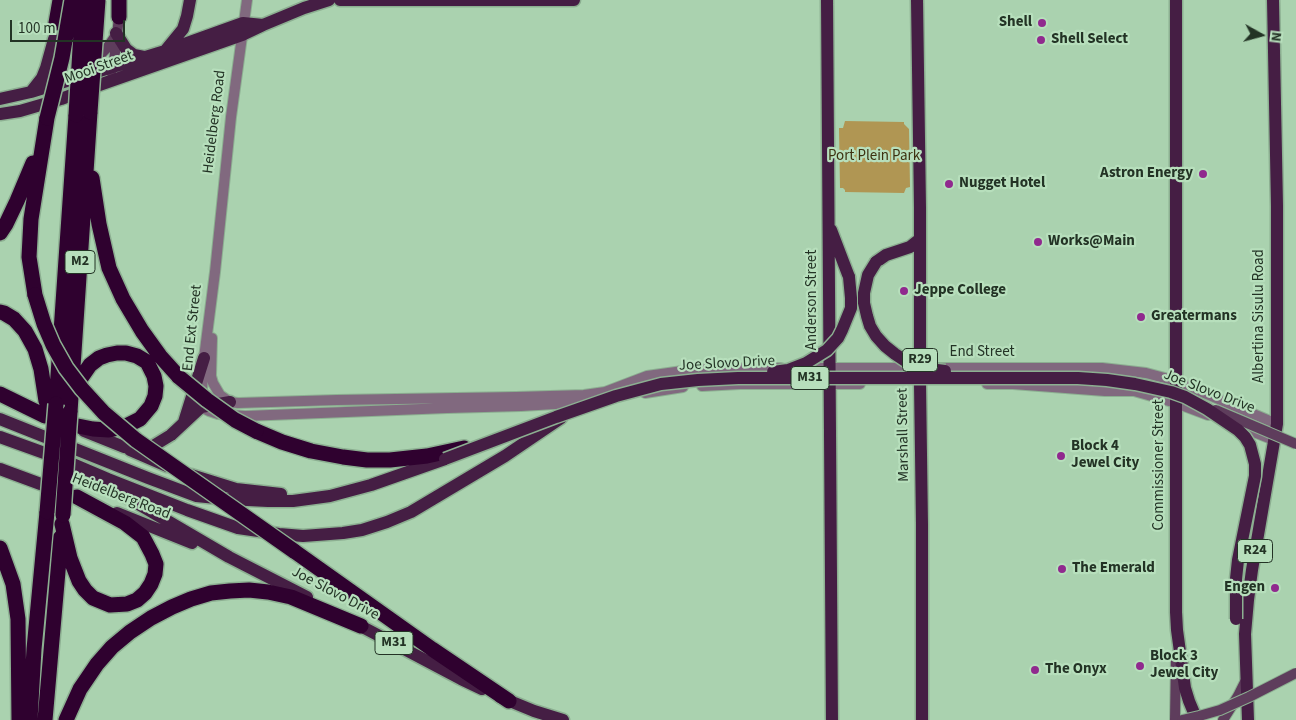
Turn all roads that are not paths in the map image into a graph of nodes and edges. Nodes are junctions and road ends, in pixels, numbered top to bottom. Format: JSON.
{"nodes":[{"id":1,"x":55,"y":0,"type":"edge"},
{"id":2,"x":60,"y":0,"type":"edge"},
{"id":3,"x":72,"y":0,"type":"edge"},
{"id":4,"x":83,"y":0,"type":"edge"},
{"id":5,"x":98,"y":0,"type":"edge"},
{"id":6,"x":120,"y":0,"type":"edge"},
{"id":7,"x":190,"y":0,"type":"edge"},
{"id":8,"x":247,"y":0,"type":"edge"},
{"id":9,"x":329,"y":0,"type":"edge"},
{"id":10,"x":340,"y":0,"type":"edge"},
{"id":11,"x":574,"y":0,"type":"edge"},
{"id":12,"x":827,"y":0,"type":"edge"},
{"id":13,"x":917,"y":0,"type":"edge"},
{"id":14,"x":1176,"y":0,"type":"edge"},
{"id":15,"x":1274,"y":0,"type":"edge"},
{"id":16,"x":119,"y":17,"type":"joint"},
{"id":17,"x":243,"y":29,"type":"junction"},
{"id":18,"x":55,"y":33,"type":"junction"},
{"id":19,"x":116,"y":34,"type":"junction"},
{"id":20,"x":165,"y":52,"type":"junction"},
{"id":21,"x":144,"y":57,"type":"junction"},
{"id":22,"x":112,"y":68,"type":"junction"},
{"id":23,"x":102,"y":84,"type":"junction"},
{"id":24,"x":56,"y":85,"type":"junction"},
{"id":25,"x":31,"y":92,"type":"junction"},
{"id":26,"x":0,"y":99,"type":"edge"},
{"id":27,"x":60,"y":99,"type":"junction"},
{"id":28,"x":0,"y":114,"type":"edge"},
{"id":29,"x":85,"y":116,"type":"junction"},
{"id":30,"x":46,"y":124,"type":"junction"},
{"id":31,"x":829,"y":225,"type":"junction"},
{"id":32,"x":0,"y":233,"type":"edge"},
{"id":33,"x":920,"y":239,"type":"junction"},
{"id":34,"x":215,"y":272,"type":"junction"},
{"id":35,"x":0,"y":312,"type":"edge"},
{"id":36,"x":204,"y":358,"type":"junction"},
{"id":37,"x":829,"y":368,"type":"junction"},
{"id":38,"x":920,"y":368,"type":"junction"},
{"id":39,"x":738,"y":378,"type":"junction"},
{"id":40,"x":994,"y":378,"type":"junction"},
{"id":41,"x":1176,"y":381,"type":"junction"},
{"id":42,"x":829,"y":384,"type":"junction"},
{"id":43,"x":920,"y":384,"type":"junction"},
{"id":44,"x":0,"y":394,"type":"edge"},
{"id":45,"x":0,"y":399,"type":"edge"},
{"id":46,"x":1180,"y":400,"type":"junction"},
{"id":47,"x":230,"y":402,"type":"junction"},
{"id":48,"x":584,"y":403,"type":"junction"},
{"id":49,"x":201,"y":407,"type":"junction"},
{"id":50,"x":59,"y":410,"type":"junction"},
{"id":51,"x":0,"y":419,"type":"edge"},
{"id":52,"x":184,"y":422,"type":"junction"},
{"id":53,"x":1277,"y":424,"type":"junction"},
{"id":54,"x":0,"y":437,"type":"edge"},
{"id":55,"x":502,"y":438,"type":"junction"},
{"id":56,"x":1274,"y":440,"type":"junction"},
{"id":57,"x":1296,"y":444,"type":"edge"},
{"id":58,"x":124,"y":447,"type":"junction"},
{"id":59,"x":61,"y":460,"type":"junction"},
{"id":60,"x":0,"y":469,"type":"edge"},
{"id":61,"x":196,"y":496,"type":"joint"},
{"id":62,"x":77,"y":497,"type":"junction"},
{"id":63,"x":313,"y":498,"type":"junction"},
{"id":64,"x":62,"y":520,"type":"junction"},
{"id":65,"x":0,"y":548,"type":"edge"},
{"id":66,"x":229,"y":557,"type":"junction"},
{"id":67,"x":362,"y":626,"type":"junction"},
{"id":68,"x":1177,"y":630,"type":"junction"},
{"id":69,"x":1245,"y":634,"type":"junction"},
{"id":70,"x":1296,"y":673,"type":"edge"},
{"id":71,"x":1246,"y":680,"type":"junction"},
{"id":72,"x":509,"y":701,"type":"junction"},
{"id":73,"x":19,"y":720,"type":"edge"},
{"id":74,"x":30,"y":720,"type":"edge"},
{"id":75,"x":45,"y":720,"type":"edge"},
{"id":76,"x":66,"y":720,"type":"edge"},
{"id":77,"x":563,"y":720,"type":"edge"},
{"id":78,"x":832,"y":720,"type":"edge"},
{"id":79,"x":922,"y":720,"type":"edge"},
{"id":80,"x":1175,"y":720,"type":"edge"},
{"id":81,"x":1182,"y":720,"type":"edge"},
{"id":82,"x":1197,"y":720,"type":"edge"},
{"id":83,"x":1223,"y":720,"type":"edge"},
{"id":84,"x":1248,"y":720,"type":"edge"}],
"edges":[{"from":1,"to":18,"type":"street"},
{"from":2,"to":18,"type":"highway"},
{"from":3,"to":30,"type":"highway","bridge":true},
{"from":4,"to":29,"type":"highway","number":"M2","bridge":true},
{"from":5,"to":29,"type":"highway","number":"M2","bridge":true},
{"from":6,"to":16,"type":"highway"},
{"from":7,"to":20,"type":"main road"},
{"from":8,"to":17,"type":"street","name":"Heidelberg Road"},
{"from":9,"to":17,"type":"main road","name":"Mooi Street"},
{"from":10,"to":11,"type":"main road"},
{"from":12,"to":31,"type":"main road","name":"Anderson Street"},
{"from":13,"to":33,"type":"main road","name":"Marshall Street","number":"R29"},
{"from":14,"to":41,"type":"main road","name":"Commissioner Street"},
{"from":15,"to":53,"type":"main road","name":"Albertina Sisulu Road","number":"R24"},
{"from":16,"to":19,"type":"main road"},
{"from":17,"to":20,"type":"main road","name":"Mooi Street"},
{"from":17,"to":23,"type":"main road","name":"Mooi Street"},
{"from":17,"to":34,"type":"street","name":"Heidelberg Road"},
{"from":18,"to":19,"type":"main road"},
{"from":18,"to":24,"type":"main road"},
{"from":18,"to":25,"type":"main road"},
{"from":19,"to":21,"type":"main road"},
{"from":19,"to":22,"type":"main road"},
{"from":20,"to":21,"type":"main road","name":"Mooi Street"},
{"from":21,"to":22,"type":"main road","name":"Mooi Street"},
{"from":22,"to":23,"type":"main road"},
{"from":22,"to":24,"type":"main road","name":"Mooi Street"},
{"from":23,"to":27,"type":"main road","name":"Mooi Street"},
{"from":24,"to":25,"type":"main road","name":"Mooi Street"},
{"from":24,"to":27,"type":"main road"},
{"from":25,"to":26,"type":"main road","name":"Mooi Street"},
{"from":27,"to":28,"type":"main road","name":"Mooi Street"},
{"from":29,"to":50,"type":"highway","number":"M2"},
{"from":29,"to":55,"type":"highway","bridge":true},
{"from":30,"to":32,"type":"highway"},
{"from":30,"to":72,"type":"highway","bridge":true},
{"from":31,"to":37,"type":"main road","name":"Anderson Street"},
{"from":31,"to":39,"type":"main road","bridge":true},
{"from":33,"to":38,"type":"main road","name":"Marshall Street","number":"R29"},
{"from":33,"to":40,"type":"main road","bridge":true},
{"from":34,"to":36,"type":"street","name":"End Ext Street"},
{"from":34,"to":47,"type":"street","name":"End Ext Street"},
{"from":35,"to":50,"type":"highway"},
{"from":36,"to":49,"type":"street","name":"End Ext Street"},
{"from":36,"to":52,"type":"main road"},
{"from":37,"to":38,"type":"street","name":"End Street"},
{"from":37,"to":42,"type":"main road","name":"Anderson Street"},
{"from":37,"to":47,"type":"street","name":"End Street"},
{"from":38,"to":41,"type":"street","name":"End Street"},
{"from":38,"to":43,"type":"main road","name":"Marshall Street","number":"R29"},
{"from":39,"to":40,"type":"main road","name":"Joe Slovo Drive","number":"M31","bridge":true},
{"from":39,"to":55,"type":"main road","name":"Joe Slovo Drive","number":"M31","bridge":true},
{"from":40,"to":46,"type":"main road","name":"Joe Slovo Drive","number":"M31","bridge":true},
{"from":41,"to":46,"type":"main road","name":"Commissioner Street"},
{"from":41,"to":53,"type":"street","name":"End Street"},
{"from":42,"to":43,"type":"street","name":"End Street"},
{"from":42,"to":48,"type":"street","name":"End Street"},
{"from":42,"to":78,"type":"main road","name":"Anderson Street"},
{"from":43,"to":46,"type":"street","name":"End Street"},
{"from":43,"to":79,"type":"main road","name":"Marshall Street","number":"R29"},
{"from":44,"to":50,"type":"highway"},
{"from":45,"to":50,"type":"main road"},
{"from":46,"to":56,"type":"street","name":"End Street"},
{"from":46,"to":57,"type":"main road","name":"Joe Slovo Drive","number":"M31","bridge":true},
{"from":46,"to":68,"type":"main road","name":"Commissioner Street"},
{"from":46,"to":69,"type":"main road","bridge":true},
{"from":47,"to":49,"type":"main road"},
{"from":48,"to":49,"type":"street"},
{"from":48,"to":59,"type":"main road"},
{"from":49,"to":52,"type":"main road"},
{"from":50,"to":50,"type":"highway"},
{"from":50,"to":58,"type":"main road"},
{"from":50,"to":64,"type":"highway","number":"M2","bridge":true},
{"from":50,"to":74,"type":"highway","number":"M2","bridge":true},
{"from":51,"to":61,"type":"main road","name":"Heidelberg Road","number":"M31"},
{"from":52,"to":58,"type":"main road"},
{"from":53,"to":56,"type":"main road","name":"Albertina Sisulu Road","number":"R24"},
{"from":54,"to":59,"type":"main road"},
{"from":55,"to":63,"type":"main road","name":"Joe Slovo Drive","number":"M31","bridge":true},
{"from":56,"to":69,"type":"main road","name":"Albertina Sisulu Road","number":"R24"},
{"from":58,"to":63,"type":"main road"},
{"from":59,"to":66,"type":"main road"},
{"from":60,"to":62,"type":"main road","name":"Heidelberg Road","number":"M31"},
{"from":61,"to":63,"type":"main road","name":"Joe Slovo Drive","number":"M31"},
{"from":62,"to":64,"type":"highway"},
{"from":62,"to":66,"type":"main road","name":"Heidelberg Road","number":"M31"},
{"from":64,"to":75,"type":"highway","number":"M2"},
{"from":65,"to":73,"type":"highway"},
{"from":66,"to":67,"type":"main road","name":"Joe Slovo Drive","number":"M31"},
{"from":67,"to":72,"type":"main road","name":"Joe Slovo Drive","number":"M31"},
{"from":67,"to":76,"type":"highway"},
{"from":68,"to":80,"type":"main road","name":"Commissioner Street"},
{"from":68,"to":82,"type":"main road"},
{"from":69,"to":71,"type":"main road","name":"Albertina Sisulu Road","number":"R24"},
{"from":70,"to":81,"type":"main road","bridge":true},
{"from":71,"to":83,"type":"main road"},
{"from":71,"to":84,"type":"main road","name":"Albertina Sisulu Road","number":"R24"},
{"from":72,"to":77,"type":"main road","name":"Joe Slovo Drive","number":"M31"}]}
